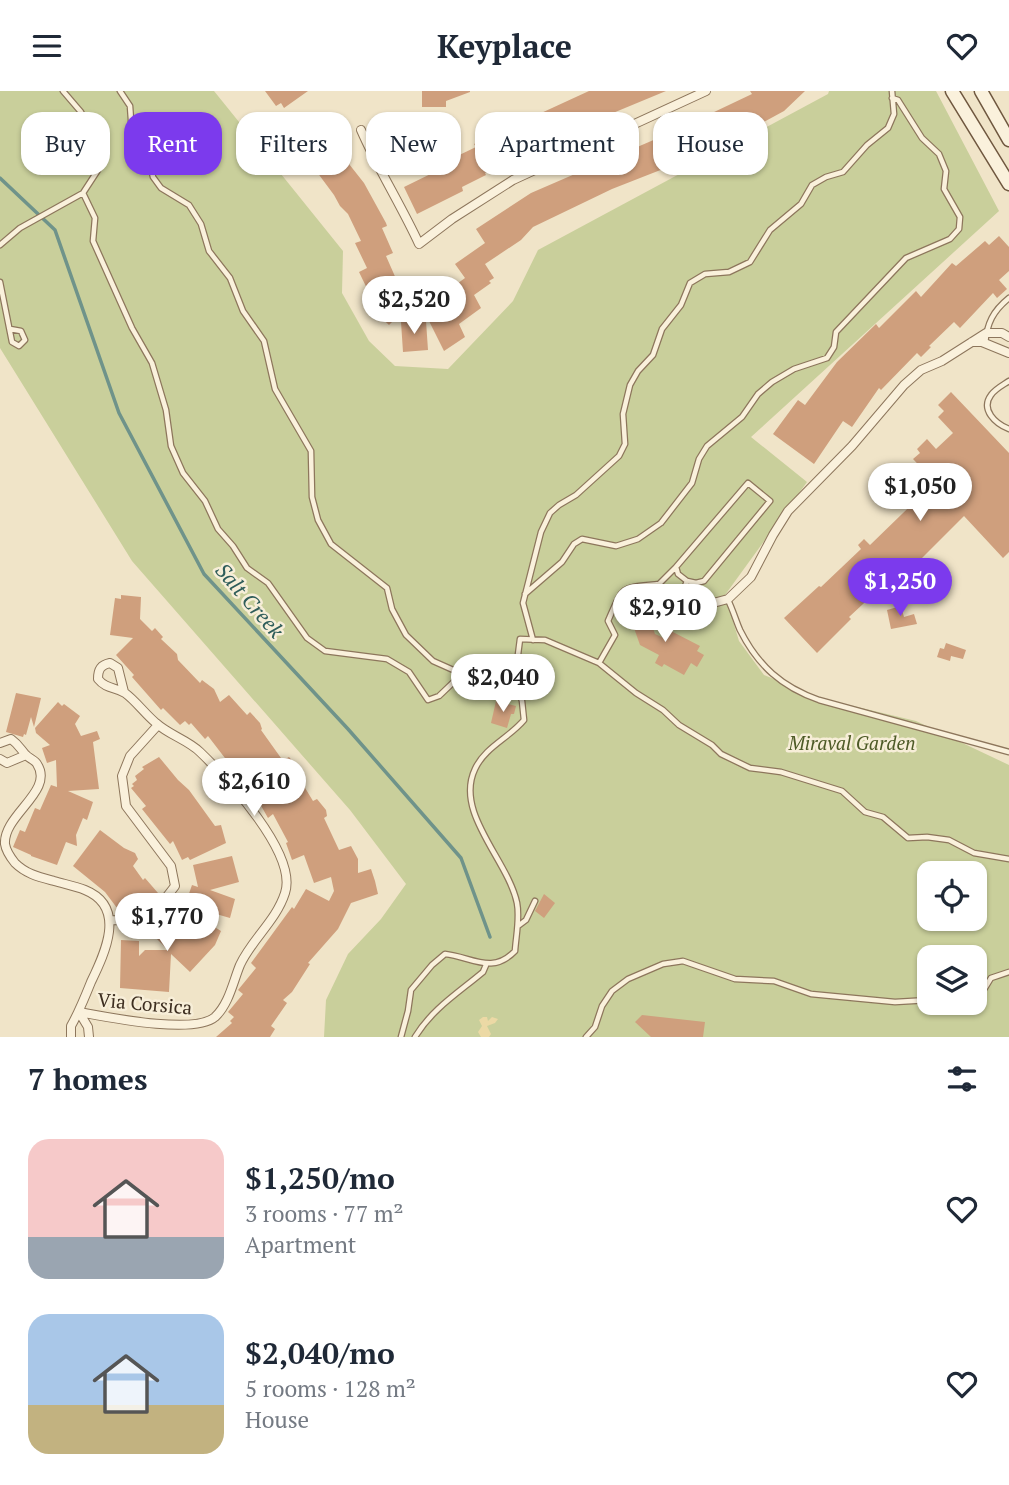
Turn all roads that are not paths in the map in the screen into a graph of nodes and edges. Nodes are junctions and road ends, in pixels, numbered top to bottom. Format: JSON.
{"nodes":[{"id":1,"x":63,"y":91,"type":"edge"},
{"id":2,"x":120,"y":91,"type":"edge"},
{"id":3,"x":706,"y":91,"type":"edge"},
{"id":4,"x":892,"y":91,"type":"edge"},
{"id":5,"x":952,"y":91,"type":"edge"},
{"id":6,"x":981,"y":91,"type":"edge"},
{"id":7,"x":892,"y":99,"type":"junction"},
{"id":8,"x":360,"y":130,"type":"dead end"},
{"id":9,"x":1009,"y":140,"type":"edge"},
{"id":10,"x":1005,"y":168,"type":"edge"},
{"id":11,"x":1009,"y":184,"type":"edge"},
{"id":12,"x":83,"y":193,"type":"junction"},
{"id":13,"x":0,"y":244,"type":"edge"},
{"id":14,"x":0,"y":282,"type":"edge"},
{"id":15,"x":1009,"y":298,"type":"edge"},
{"id":16,"x":10,"y":329,"type":"dead end"},
{"id":17,"x":986,"y":333,"type":"junction"},
{"id":18,"x":1009,"y":337,"type":"edge"},
{"id":19,"x":972,"y":341,"type":"junction"},
{"id":20,"x":985,"y":344,"type":"junction"},
{"id":21,"x":1009,"y":353,"type":"edge"},
{"id":22,"x":1009,"y":381,"type":"edge"},
{"id":23,"x":1009,"y":429,"type":"edge"},
{"id":24,"x":676,"y":567,"type":"junction"},
{"id":25,"x":687,"y":581,"type":"junction"},
{"id":26,"x":525,"y":594,"type":"junction"},
{"id":27,"x":681,"y":596,"type":"junction"},
{"id":28,"x":727,"y":599,"type":"junction"},
{"id":29,"x":691,"y":608,"type":"junction"},
{"id":30,"x":533,"y":640,"type":"junction"},
{"id":31,"x":599,"y":663,"type":"junction"},
{"id":32,"x":462,"y":674,"type":"junction"},
{"id":33,"x":514,"y":678,"type":"junction"},
{"id":34,"x":124,"y":692,"type":"dead end"},
{"id":35,"x":158,"y":725,"type":"junction"},
{"id":36,"x":0,"y":743,"type":"edge"},
{"id":37,"x":1009,"y":753,"type":"edge"},
{"id":38,"x":26,"y":755,"type":"junction"},
{"id":39,"x":0,"y":759,"type":"edge"},
{"id":40,"x":1009,"y":859,"type":"edge"},
{"id":41,"x":535,"y":901,"type":"dead end"},
{"id":42,"x":110,"y":921,"type":"junction"},
{"id":43,"x":517,"y":926,"type":"junction"},
{"id":44,"x":486,"y":965,"type":"junction"},
{"id":45,"x":1009,"y":972,"type":"edge"},
{"id":46,"x":987,"y":984,"type":"edge"},
{"id":47,"x":917,"y":1001,"type":"edge"},
{"id":48,"x":79,"y":1012,"type":"junction"},
{"id":49,"x":71,"y":1037,"type":"edge"},
{"id":50,"x":89,"y":1037,"type":"edge"},
{"id":51,"x":401,"y":1037,"type":"edge"},
{"id":52,"x":415,"y":1037,"type":"edge"},
{"id":53,"x":586,"y":1037,"type":"edge"}],
"edges":[{"from":1,"to":12,"type":"lane"},
{"from":2,"to":32,"type":"lane"},
{"from":3,"to":8,"type":"street"},
{"from":4,"to":7,"type":"lane"},
{"from":5,"to":10,"type":"main road"},
{"from":6,"to":9,"type":"main road"},
{"from":7,"to":26,"type":"lane"},
{"from":7,"to":26,"type":"lane"},
{"from":10,"to":11,"type":"main road"},
{"from":12,"to":13,"type":"lane"},
{"from":12,"to":32,"type":"lane"},
{"from":14,"to":16,"type":"lane"},
{"from":15,"to":17,"type":"lane"},
{"from":17,"to":18,"type":"street"},
{"from":17,"to":19,"type":"street"},
{"from":17,"to":20,"type":"lane"},
{"from":19,"to":20,"type":"street"},
{"from":19,"to":28,"type":"street"},
{"from":20,"to":21,"type":"street"},
{"from":22,"to":23,"type":"lane"},
{"from":24,"to":25,"type":"lane"},
{"from":24,"to":25,"type":"lane"},
{"from":24,"to":31,"type":"lane"},
{"from":25,"to":27,"type":"lane"},
{"from":26,"to":30,"type":"lane"},
{"from":27,"to":29,"type":"lane"},
{"from":27,"to":29,"type":"lane"},
{"from":28,"to":29,"type":"street"},
{"from":28,"to":37,"type":"lane"},
{"from":30,"to":31,"type":"lane"},
{"from":30,"to":33,"type":"lane"},
{"from":31,"to":40,"type":"lane"},
{"from":32,"to":33,"type":"lane"},
{"from":33,"to":43,"type":"lane"},
{"from":34,"to":35,"type":"street","name":"Via Corsica"},
{"from":35,"to":42,"type":"street"},
{"from":35,"to":48,"type":"street","name":"Via Corsica"},
{"from":36,"to":38,"type":"street"},
{"from":38,"to":39,"type":"street"},
{"from":38,"to":42,"type":"street"},
{"from":41,"to":43,"type":"lane"},
{"from":42,"to":48,"type":"street"},
{"from":43,"to":44,"type":"lane"},
{"from":44,"to":51,"type":"lane"},
{"from":44,"to":52,"type":"lane"},
{"from":45,"to":46,"type":"lane"},
{"from":47,"to":53,"type":"lane"},
{"from":48,"to":49,"type":"street"},
{"from":48,"to":50,"type":"street"}]}
